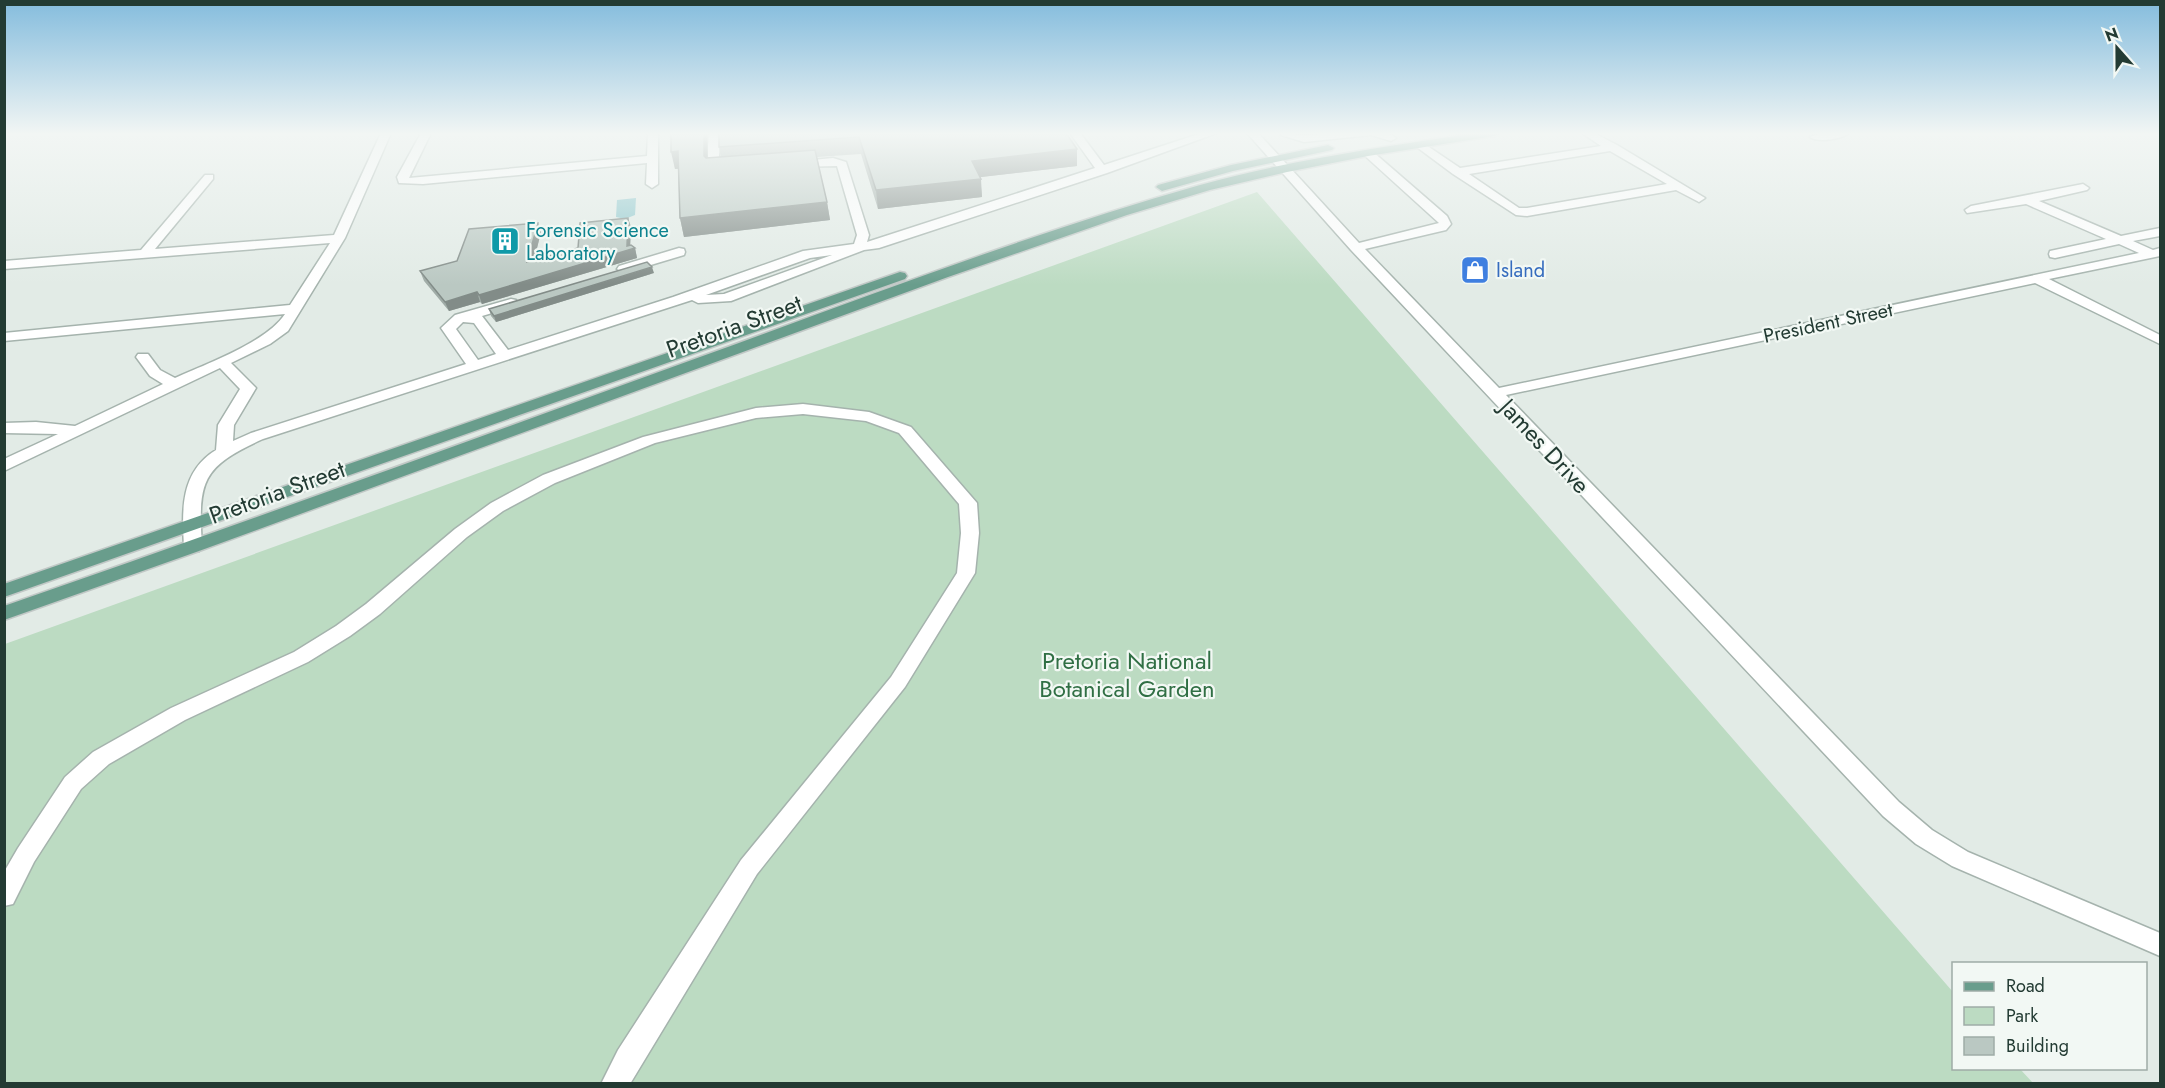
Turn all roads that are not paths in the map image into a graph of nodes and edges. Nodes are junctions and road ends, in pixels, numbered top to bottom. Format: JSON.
{"nodes":[{"id":1,"x":203,"y":184,"type":"edge"},
{"id":2,"x":363,"y":184,"type":"edge"},
{"id":3,"x":848,"y":184,"type":"edge"},
{"id":4,"x":1063,"y":184,"type":"edge"},
{"id":5,"x":1181,"y":184,"type":"edge"},
{"id":6,"x":1215,"y":184,"type":"edge"},
{"id":7,"x":1300,"y":184,"type":"edge"},
{"id":8,"x":1403,"y":184,"type":"edge"},
{"id":9,"x":1475,"y":184,"type":"edge"},
{"id":10,"x":1674,"y":184,"type":"edge"},
{"id":11,"x":1678,"y":186,"type":"junction"},
{"id":12,"x":2083,"y":188,"type":"dead end"},
{"id":13,"x":1700,"y":198,"type":"dead end"},
{"id":14,"x":2027,"y":200,"type":"junction"},
{"id":15,"x":1971,"y":210,"type":"dead end"},
{"id":16,"x":2160,"y":232,"type":"edge"},
{"id":17,"x":339,"y":238,"type":"junction"},
{"id":18,"x":2122,"y":240,"type":"junction"},
{"id":19,"x":1356,"y":247,"type":"junction"},
{"id":20,"x":858,"y":248,"type":"junction"},
{"id":21,"x":679,"y":252,"type":"dead end"},
{"id":22,"x":145,"y":253,"type":"junction"},
{"id":23,"x":2157,"y":253,"type":"edge"},
{"id":24,"x":2055,"y":254,"type":"dead end"},
{"id":25,"x":4,"y":265,"type":"edge"},
{"id":26,"x":614,"y":272,"type":"edge"},
{"id":27,"x":2038,"y":279,"type":"junction"},
{"id":28,"x":526,"y":298,"type":"edge"},
{"id":29,"x":295,"y":309,"type":"junction"},
{"id":30,"x":460,"y":318,"type":"junction"},
{"id":31,"x":4,"y":337,"type":"edge"},
{"id":32,"x":2160,"y":340,"type":"edge"},
{"id":33,"x":505,"y":356,"type":"junction"},
{"id":34,"x":143,"y":357,"type":"dead end"},
{"id":35,"x":221,"y":362,"type":"junction"},
{"id":36,"x":475,"y":366,"type":"junction"},
{"id":37,"x":175,"y":384,"type":"junction"},
{"id":38,"x":1495,"y":393,"type":"junction"},
{"id":39,"x":4,"y":428,"type":"edge"},
{"id":40,"x":76,"y":431,"type":"junction"},
{"id":41,"x":224,"y":449,"type":"junction"},
{"id":42,"x":4,"y":466,"type":"edge"},
{"id":43,"x":191,"y":527,"type":"junction"},
{"id":44,"x":193,"y":547,"type":"junction"},
{"id":45,"x":4,"y":591,"type":"edge"},
{"id":46,"x":4,"y":613,"type":"edge"},
{"id":47,"x":4,"y":896,"type":"edge"},
{"id":48,"x":2160,"y":945,"type":"edge"},
{"id":49,"x":615,"y":1083,"type":"edge"}],
"edges":[{"from":1,"to":22,"type":"street"},
{"from":2,"to":17,"type":"street"},
{"from":3,"to":20,"type":"street"},
{"from":4,"to":20,"type":"street"},
{"from":5,"to":43,"type":"main road","name":"Pretoria Street"},
{"from":6,"to":44,"type":"main road","name":"Pretoria Street"},
{"from":7,"to":19,"type":"street","name":"James Drive"},
{"from":8,"to":19,"type":"street"},
{"from":9,"to":11,"type":"street"},
{"from":10,"to":11,"type":"street"},
{"from":11,"to":13,"type":"street"},
{"from":12,"to":14,"type":"street"},
{"from":14,"to":15,"type":"street"},
{"from":14,"to":18,"type":"street"},
{"from":16,"to":18,"type":"street"},
{"from":17,"to":22,"type":"street"},
{"from":17,"to":29,"type":"street"},
{"from":18,"to":23,"type":"street"},
{"from":18,"to":24,"type":"street"},
{"from":19,"to":38,"type":"street","name":"James Drive"},
{"from":20,"to":33,"type":"street"},
{"from":21,"to":26,"type":"street"},
{"from":22,"to":25,"type":"street"},
{"from":23,"to":27,"type":"street","name":"President Street"},
{"from":27,"to":32,"type":"street"},
{"from":27,"to":38,"type":"street","name":"President Street"},
{"from":28,"to":30,"type":"street"},
{"from":29,"to":31,"type":"street"},
{"from":29,"to":35,"type":"street"},
{"from":30,"to":33,"type":"street"},
{"from":30,"to":36,"type":"street"},
{"from":33,"to":36,"type":"street"},
{"from":34,"to":37,"type":"street"},
{"from":35,"to":37,"type":"street"},
{"from":35,"to":41,"type":"street"},
{"from":36,"to":41,"type":"street"},
{"from":37,"to":40,"type":"street"},
{"from":38,"to":48,"type":"street","name":"James Drive"},
{"from":39,"to":40,"type":"street"},
{"from":40,"to":42,"type":"street"},
{"from":41,"to":43,"type":"street"},
{"from":43,"to":44,"type":"street"},
{"from":43,"to":45,"type":"main road","name":"Pretoria Street"},
{"from":44,"to":46,"type":"main road","name":"Pretoria Street"},
{"from":47,"to":49,"type":"street"}]}
